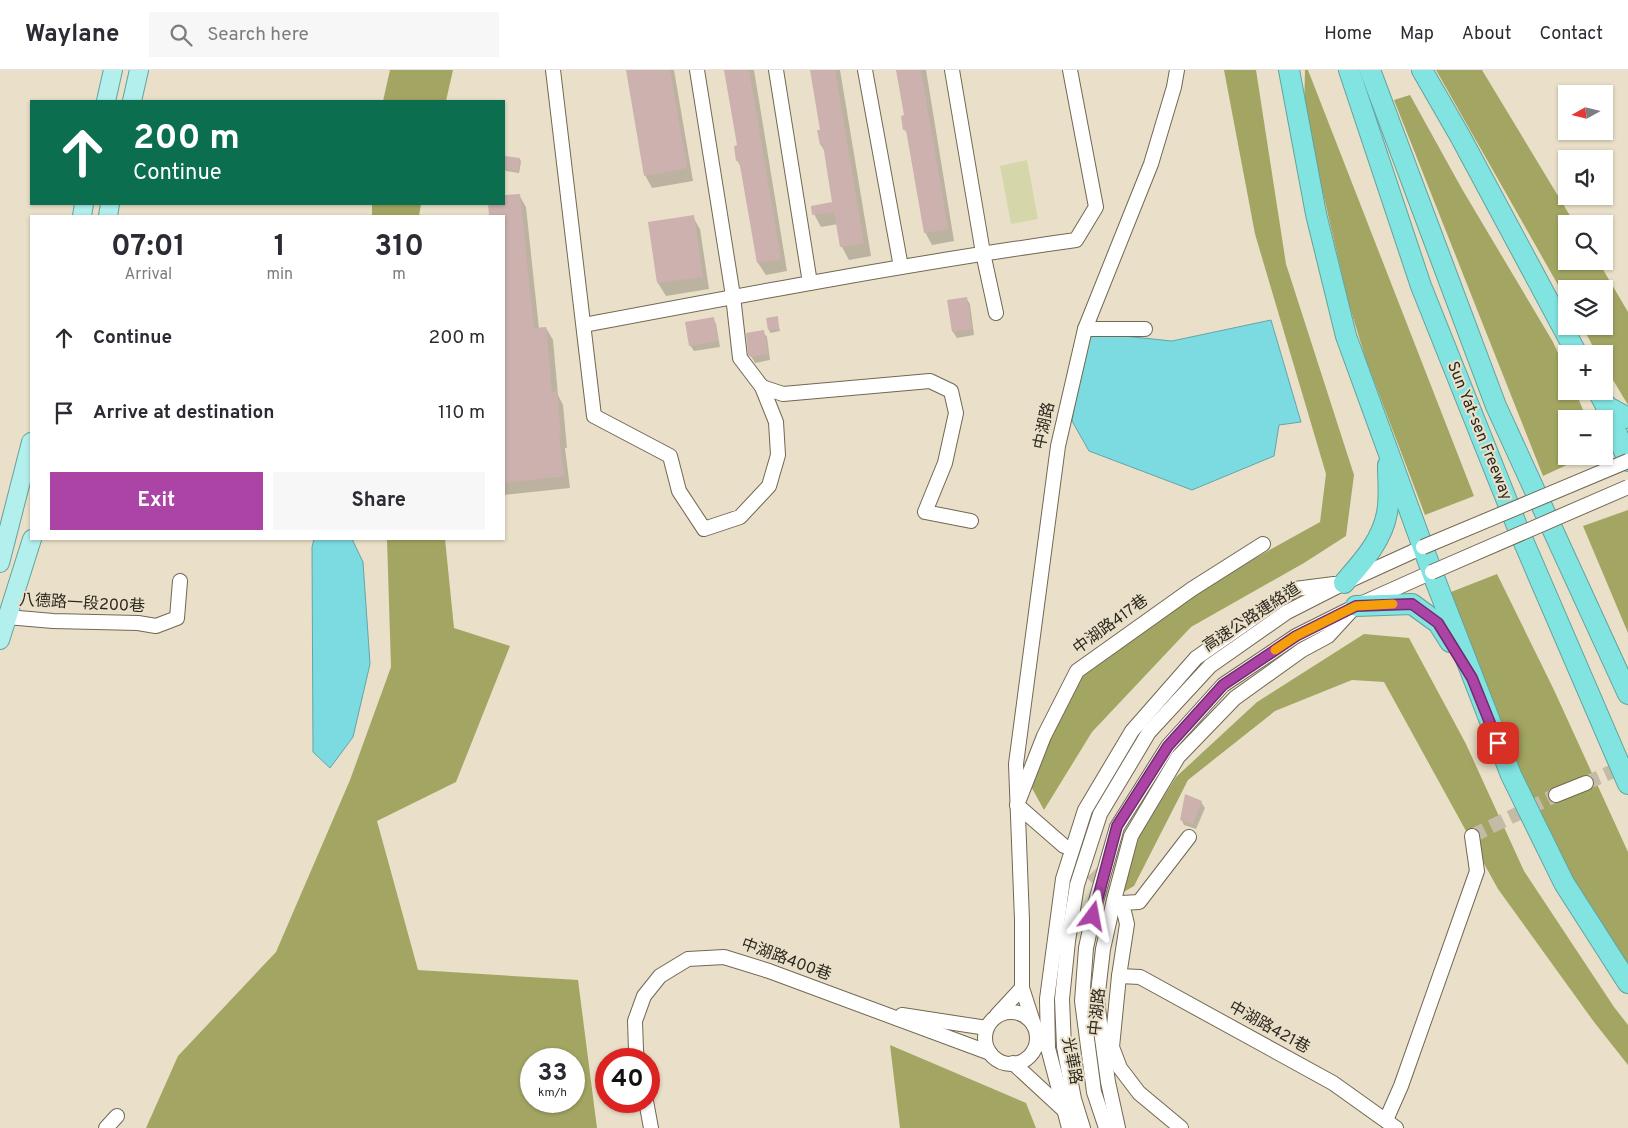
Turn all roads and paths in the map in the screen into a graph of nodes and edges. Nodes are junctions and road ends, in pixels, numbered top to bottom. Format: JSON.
{"nodes":[{"id":1,"x":113,"y":70,"type":"edge"},
{"id":2,"x":139,"y":70,"type":"edge"},
{"id":3,"x":553,"y":70,"type":"edge"},
{"id":4,"x":697,"y":70,"type":"edge"},
{"id":5,"x":776,"y":70,"type":"edge"},
{"id":6,"x":865,"y":70,"type":"edge"},
{"id":7,"x":952,"y":70,"type":"edge"},
{"id":8,"x":1070,"y":70,"type":"edge"},
{"id":9,"x":1177,"y":70,"type":"edge"},
{"id":10,"x":1289,"y":70,"type":"edge"},
{"id":11,"x":1350,"y":70,"type":"edge"},
{"id":12,"x":1370,"y":70,"type":"edge"},
{"id":13,"x":1422,"y":70,"type":"edge"},
{"id":14,"x":106,"y":100,"type":"edge"},
{"id":15,"x":132,"y":100,"type":"edge"},
{"id":16,"x":982,"y":253,"type":"junction"},
{"id":17,"x":901,"y":267,"type":"junction"},
{"id":18,"x":810,"y":283,"type":"junction"},
{"id":19,"x":732,"y":296,"type":"junction"},
{"id":20,"x":996,"y":313,"type":"dead end"},
{"id":21,"x":584,"y":325,"type":"junction"},
{"id":22,"x":1085,"y":329,"type":"junction"},
{"id":23,"x":1145,"y":329,"type":"dead end"},
{"id":24,"x":1572,"y":345,"type":"edge"},
{"id":25,"x":762,"y":387,"type":"junction"},
{"id":26,"x":1602,"y":400,"type":"edge"},
{"id":27,"x":1603,"y":400,"type":"edge"},
{"id":28,"x":1628,"y":418,"type":"edge"},
{"id":29,"x":30,"y":446,"type":"edge"},
{"id":30,"x":1388,"y":453,"type":"junction"},
{"id":31,"x":1628,"y":461,"type":"edge"},
{"id":32,"x":1628,"y":488,"type":"edge"},
{"id":33,"x":971,"y":520,"type":"dead end"},
{"id":34,"x":32,"y":540,"type":"edge"},
{"id":35,"x":1263,"y":544,"type":"dead end"},
{"id":36,"x":1423,"y":547,"type":"junction"},
{"id":37,"x":0,"y":563,"type":"edge"},
{"id":38,"x":1432,"y":572,"type":"junction"},
{"id":39,"x":180,"y":581,"type":"dead end"},
{"id":40,"x":1344,"y":583,"type":"junction"},
{"id":41,"x":1356,"y":606,"type":"junction"},
{"id":42,"x":7,"y":617,"type":"junction"},
{"id":43,"x":0,"y":640,"type":"edge"},
{"id":44,"x":1472,"y":678,"type":"junction"},
{"id":45,"x":1628,"y":694,"type":"edge"},
{"id":46,"x":1586,"y":783,"type":"tunnel mouth"},
{"id":47,"x":1628,"y":784,"type":"edge"},
{"id":48,"x":1556,"y":795,"type":"tunnel mouth"},
{"id":49,"x":1017,"y":805,"type":"junction"},
{"id":50,"x":1472,"y":836,"type":"dead end"},
{"id":51,"x":1189,"y":837,"type":"dead end"},
{"id":52,"x":1064,"y":846,"type":"dead end"},
{"id":53,"x":1119,"y":976,"type":"junction"},
{"id":54,"x":1628,"y":983,"type":"edge"},
{"id":55,"x":1022,"y":988,"type":"junction"},
{"id":56,"x":1062,"y":999,"type":"joint"},
{"id":57,"x":872,"y":1010,"type":"junction"},
{"id":58,"x":991,"y":1022,"type":"junction"},
{"id":59,"x":1034,"y":1025,"type":"junction"},
{"id":60,"x":636,"y":1048,"type":"edge"},
{"id":61,"x":1048,"y":1048,"type":"junction"},
{"id":62,"x":990,"y":1052,"type":"junction"},
{"id":63,"x":1013,"y":1063,"type":"junction"},
{"id":64,"x":1064,"y":1110,"type":"junction"},
{"id":65,"x":648,"y":1113,"type":"edge"},
{"id":66,"x":116,"y":1116,"type":"dead end"},
{"id":67,"x":1391,"y":1124,"type":"edge"},
{"id":68,"x":106,"y":1128,"type":"edge"},
{"id":69,"x":650,"y":1128,"type":"edge"},
{"id":70,"x":1069,"y":1128,"type":"edge"},
{"id":71,"x":1083,"y":1128,"type":"edge"},
{"id":72,"x":1106,"y":1128,"type":"edge"},
{"id":73,"x":1118,"y":1128,"type":"edge"},
{"id":74,"x":1181,"y":1128,"type":"edge"}],
"edges":[{"from":1,"to":14,"type":"main road"},
{"from":2,"to":15,"type":"main road"},
{"from":3,"to":21,"type":"street"},
{"from":4,"to":19,"type":"street"},
{"from":5,"to":18,"type":"street"},
{"from":6,"to":17,"type":"street"},
{"from":7,"to":16,"type":"street"},
{"from":8,"to":16,"type":"street"},
{"from":9,"to":22,"type":"street","name":"中湖路"},
{"from":10,"to":30,"type":"highway"},
{"from":11,"to":47,"type":"highway","name":"Sun Yat-sen Freeway"},
{"from":12,"to":45,"type":"highway","name":"Sun Yat-sen Freeway"},
{"from":13,"to":24,"type":"highway"},
{"from":16,"to":17,"type":"street"},
{"from":16,"to":20,"type":"street"},
{"from":17,"to":18,"type":"street"},
{"from":18,"to":19,"type":"street"},
{"from":19,"to":21,"type":"street"},
{"from":19,"to":25,"type":"street"},
{"from":21,"to":25,"type":"street"},
{"from":22,"to":23,"type":"street"},
{"from":22,"to":49,"type":"street","name":"中湖路"},
{"from":25,"to":33,"type":"street"},
{"from":26,"to":31,"type":"highway"},
{"from":27,"to":28,"type":"highway"},
{"from":29,"to":37,"type":"main road"},
{"from":30,"to":36,"type":"highway"},
{"from":30,"to":40,"type":"highway"},
{"from":31,"to":36,"type":"street","name":"高速公路連絡道","bridge":true},
{"from":32,"to":38,"type":"street","bridge":true},
{"from":34,"to":42,"type":"main road"},
{"from":35,"to":49,"type":"street","name":"中湖路417巷"},
{"from":36,"to":38,"type":"highway"},
{"from":36,"to":40,"type":"street","name":"高速公路連絡道"},
{"from":38,"to":41,"type":"street"},
{"from":38,"to":44,"type":"highway"},
{"from":39,"to":42,"type":"street","name":"八德路一段200巷"},
{"from":40,"to":56,"type":"street","name":"高速公路連絡道"},
{"from":40,"to":61,"type":"street","name":"光華路"},
{"from":41,"to":44,"type":"highway"},
{"from":41,"to":72,"type":"street","name":"光華路"},
{"from":41,"to":73,"type":"street","name":"光華路"},
{"from":42,"to":43,"type":"main road"},
{"from":44,"to":54,"type":"highway"},
{"from":46,"to":48,"type":"street"},
{"from":49,"to":52,"type":"street"},
{"from":49,"to":55,"type":"street","name":"中湖路"},
{"from":50,"to":67,"type":"street"},
{"from":51,"to":53,"type":"street","name":"中湖路"},
{"from":53,"to":67,"type":"street","name":"中湖路421巷"},
{"from":53,"to":74,"type":"street","name":"中湖路"},
{"from":55,"to":58,"type":"street"},
{"from":55,"to":59,"type":"street","name":"中湖路"},
{"from":56,"to":71,"type":"street","name":"光華路"},
{"from":57,"to":58,"type":"street","name":"中湖路400巷"},
{"from":57,"to":60,"type":"street","name":"中湖路400巷"},
{"from":57,"to":62,"type":"street","name":"中湖路400巷"},
{"from":58,"to":59,"type":"street"},
{"from":58,"to":62,"type":"street"},
{"from":59,"to":61,"type":"street"},
{"from":59,"to":63,"type":"street"},
{"from":61,"to":64,"type":"street","name":"光華路"},
{"from":62,"to":63,"type":"street"},
{"from":63,"to":64,"type":"street"},
{"from":64,"to":70,"type":"street","name":"光華路"},
{"from":65,"to":69,"type":"street"},
{"from":66,"to":68,"type":"street"}]}
